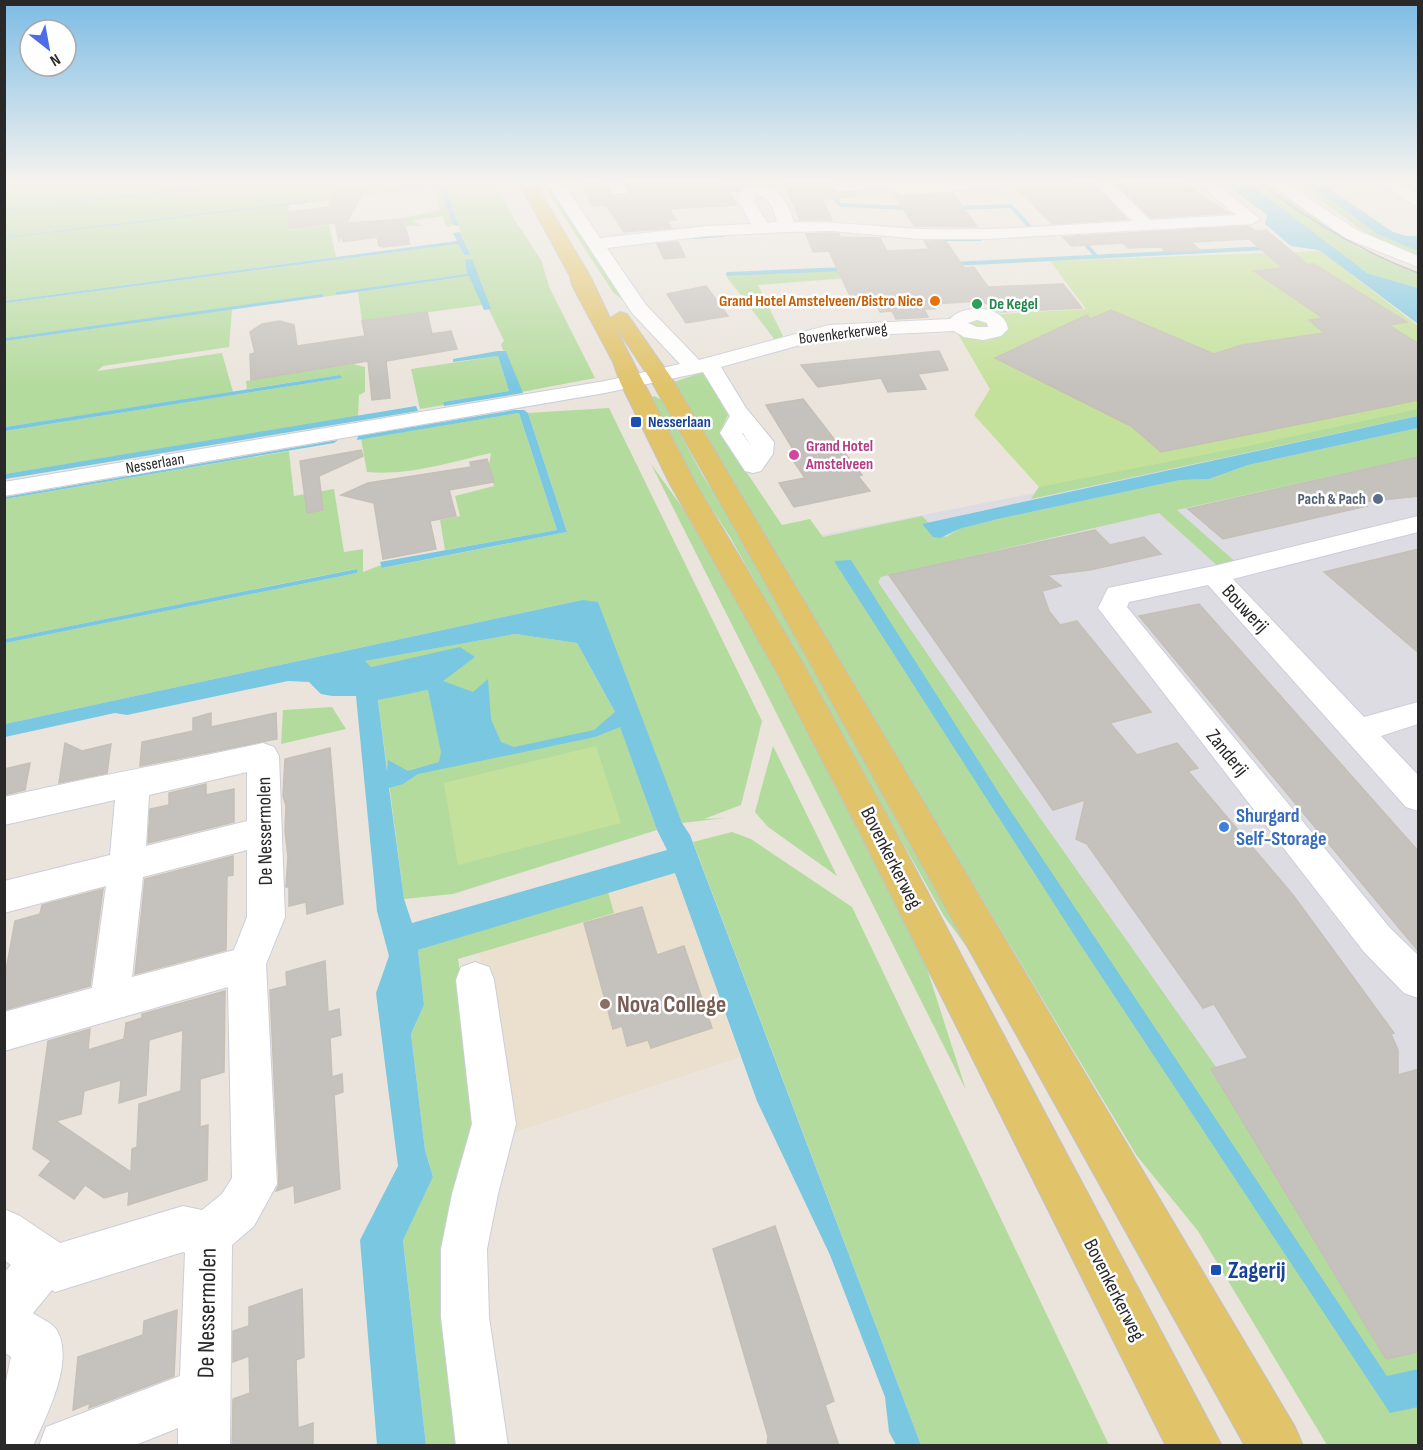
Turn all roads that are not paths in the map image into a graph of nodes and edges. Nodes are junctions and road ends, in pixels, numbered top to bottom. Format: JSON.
{"nodes":[{"id":1,"x":581,"y":251,"type":"edge"},
{"id":2,"x":584,"y":251,"type":"edge"},
{"id":3,"x":626,"y":251,"type":"edge"},
{"id":4,"x":1393,"y":251,"type":"edge"},
{"id":5,"x":588,"y":260,"type":"junction"},
{"id":6,"x":1419,"y":262,"type":"edge"},
{"id":7,"x":958,"y":325,"type":"dead end"},
{"id":8,"x":702,"y":366,"type":"junction"},
{"id":9,"x":645,"y":379,"type":"junction"},
{"id":10,"x":741,"y":416,"type":"dead end"},
{"id":11,"x":4,"y":489,"type":"edge"},
{"id":12,"x":1419,"y":524,"type":"edge"},
{"id":13,"x":1214,"y":576,"type":"junction"},
{"id":14,"x":1419,"y":713,"type":"edge"},
{"id":15,"x":1358,"y":731,"type":"junction"},
{"id":16,"x":133,"y":785,"type":"junction"},
{"id":17,"x":1419,"y":797,"type":"edge"},
{"id":18,"x":4,"y":811,"type":"edge"},
{"id":19,"x":265,"y":831,"type":"junction"},
{"id":20,"x":127,"y":865,"type":"junction"},
{"id":21,"x":4,"y":897,"type":"edge"},
{"id":22,"x":247,"y":964,"type":"junction"},
{"id":23,"x":475,"y":980,"type":"dead end"},
{"id":24,"x":1419,"y":980,"type":"edge"},
{"id":25,"x":110,"y":1002,"type":"junction"},
{"id":26,"x":4,"y":1032,"type":"edge"},
{"id":27,"x":4,"y":1232,"type":"edge"},
{"id":28,"x":209,"y":1234,"type":"junction"},
{"id":29,"x":45,"y":1261,"type":"junction"},
{"id":30,"x":4,"y":1311,"type":"edge"},
{"id":31,"x":4,"y":1323,"type":"edge"},
{"id":32,"x":205,"y":1392,"type":"junction"},
{"id":33,"x":6,"y":1446,"type":"edge"},
{"id":34,"x":64,"y":1446,"type":"edge"},
{"id":35,"x":204,"y":1446,"type":"edge"},
{"id":36,"x":482,"y":1446,"type":"edge"},
{"id":37,"x":1195,"y":1446,"type":"edge"},
{"id":38,"x":1276,"y":1446,"type":"edge"}],
"edges":[{"from":1,"to":5,"type":"main road","name":"Bovenkerkerweg"},
{"from":2,"to":5,"type":"street","name":"Bovenkerkerweg"},
{"from":3,"to":5,"type":"street"},
{"from":4,"to":6,"type":"street"},
{"from":5,"to":8,"type":"street","name":"Bovenkerkerweg"},
{"from":5,"to":9,"type":"main road","name":"Bovenkerkerweg"},
{"from":7,"to":8,"type":"street","name":"Bovenkerkerweg"},
{"from":8,"to":9,"type":"street","name":"Bovenkerkerweg"},
{"from":8,"to":10,"type":"street"},
{"from":9,"to":11,"type":"street","name":"Nesserlaan"},
{"from":9,"to":37,"type":"main road","name":"Bovenkerkerweg"},
{"from":9,"to":38,"type":"main road","name":"Bovenkerkerweg"},
{"from":12,"to":13,"type":"street","name":"Bouwerij"},
{"from":13,"to":15,"type":"street","name":"Bouwerij"},
{"from":13,"to":24,"type":"street","name":"Zanderij"},
{"from":14,"to":15,"type":"street"},
{"from":15,"to":17,"type":"street","name":"Bouwerij"},
{"from":16,"to":18,"type":"street","name":"De Nessermolen"},
{"from":16,"to":19,"type":"street","name":"De Nessermolen"},
{"from":16,"to":20,"type":"street"},
{"from":19,"to":20,"type":"street"},
{"from":19,"to":22,"type":"street","name":"De Nessermolen"},
{"from":20,"to":21,"type":"street"},
{"from":20,"to":25,"type":"street"},
{"from":22,"to":25,"type":"street"},
{"from":22,"to":28,"type":"street","name":"De Nessermolen"},
{"from":23,"to":36,"type":"street"},
{"from":25,"to":26,"type":"street"},
{"from":27,"to":29,"type":"street"},
{"from":28,"to":29,"type":"street","name":"De Nessermolen"},
{"from":28,"to":32,"type":"street","name":"De Nessermolen"},
{"from":29,"to":30,"type":"street"},
{"from":31,"to":33,"type":"street"},
{"from":32,"to":34,"type":"street","name":"De Nessermolen"},
{"from":32,"to":35,"type":"street","name":"De Nessermolen"}]}
